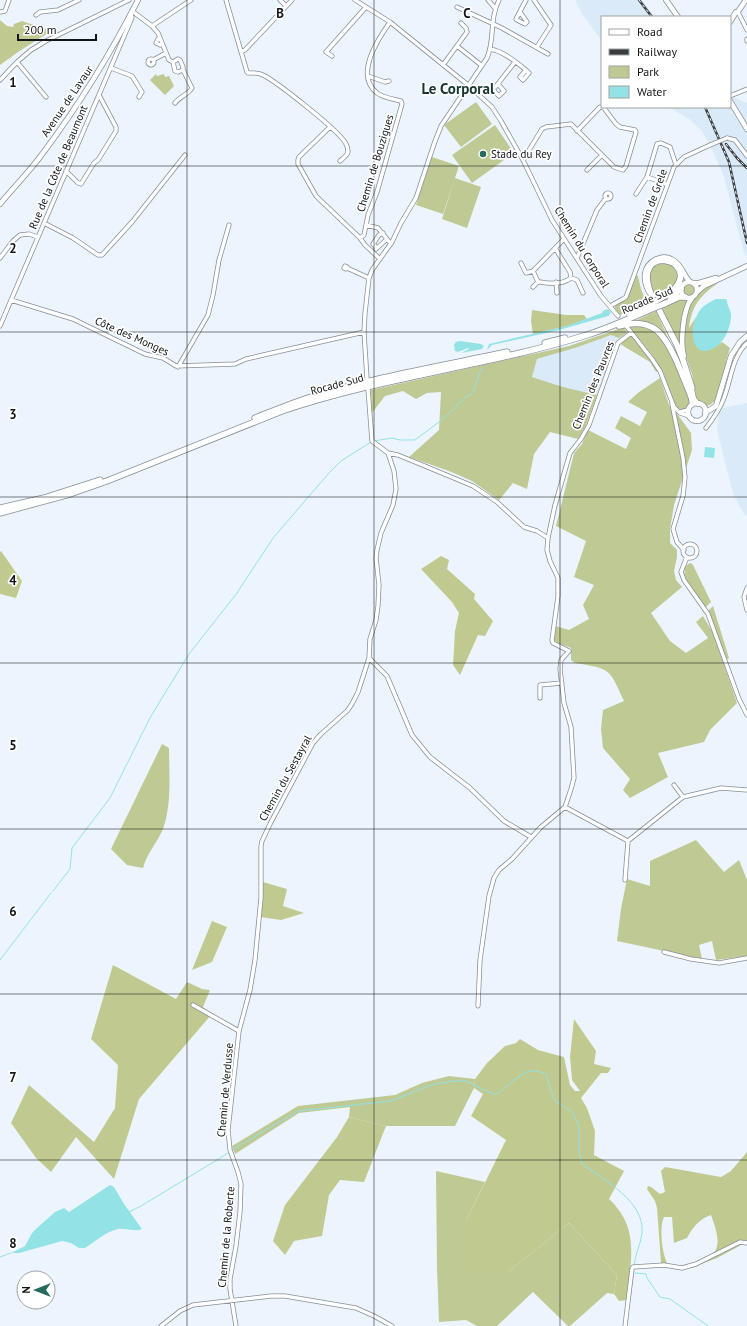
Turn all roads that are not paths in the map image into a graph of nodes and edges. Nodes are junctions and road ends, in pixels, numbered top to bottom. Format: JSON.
{"nodes":[{"id":1,"x":9,"y":0,"type":"edge"},
{"id":2,"x":79,"y":0,"type":"edge"},
{"id":3,"x":129,"y":0,"type":"edge"},
{"id":4,"x":138,"y":0,"type":"edge"},
{"id":5,"x":191,"y":0,"type":"edge"},
{"id":6,"x":226,"y":0,"type":"edge"},
{"id":7,"x":280,"y":0,"type":"edge"},
{"id":8,"x":292,"y":0,"type":"edge"},
{"id":9,"x":355,"y":0,"type":"edge"},
{"id":10,"x":488,"y":0,"type":"edge"},
{"id":11,"x":499,"y":0,"type":"edge"},
{"id":12,"x":526,"y":0,"type":"edge"},
{"id":13,"x":534,"y":0,"type":"edge"},
{"id":14,"x":666,"y":0,"type":"edge"},
{"id":15,"x":746,"y":0,"type":"edge"},
{"id":16,"x":74,"y":1,"type":"edge"},
{"id":17,"x":286,"y":6,"type":"junction"},
{"id":18,"x":366,"y":7,"type":"junction"},
{"id":19,"x":457,"y":7,"type":"dead end"},
{"id":20,"x":495,"y":8,"type":"junction"},
{"id":21,"x":0,"y":12,"type":"edge"},
{"id":22,"x":520,"y":12,"type":"dead end"},
{"id":23,"x":131,"y":13,"type":"junction"},
{"id":24,"x":737,"y":13,"type":"junction"},
{"id":25,"x":36,"y":15,"type":"dead end"},
{"id":26,"x":677,"y":16,"type":"edge"},
{"id":27,"x":731,"y":21,"type":"edge"},
{"id":28,"x":390,"y":22,"type":"junction"},
{"id":29,"x":461,"y":23,"type":"dead end"},
{"id":30,"x":492,"y":23,"type":"junction"},
{"id":31,"x":152,"y":26,"type":"junction"},
{"id":32,"x":747,"y":30,"type":"edge"},
{"id":33,"x":457,"y":46,"type":"junction"},
{"id":34,"x":537,"y":47,"type":"junction"},
{"id":35,"x":490,"y":50,"type":"junction"},
{"id":36,"x":242,"y":52,"type":"junction"},
{"id":37,"x":166,"y":53,"type":"junction"},
{"id":38,"x":548,"y":54,"type":"dead end"},
{"id":39,"x":332,"y":56,"type":"dead end"},
{"id":40,"x":153,"y":60,"type":"dead end"},
{"id":41,"x":17,"y":62,"type":"junction"},
{"id":42,"x":172,"y":62,"type":"junction"},
{"id":43,"x":516,"y":62,"type":"junction"},
{"id":44,"x":443,"y":65,"type":"junction"},
{"id":45,"x":481,"y":65,"type":"junction"},
{"id":46,"x":111,"y":68,"type":"junction"},
{"id":47,"x":183,"y":70,"type":"junction"},
{"id":48,"x":526,"y":70,"type":"dead end"},
{"id":49,"x":368,"y":76,"type":"junction"},
{"id":50,"x":0,"y":80,"type":"edge"},
{"id":51,"x":388,"y":81,"type":"dead end"},
{"id":52,"x":498,"y":84,"type":"dead end"},
{"id":53,"x":468,"y":85,"type":"junction"},
{"id":54,"x":747,"y":89,"type":"edge"},
{"id":55,"x":99,"y":95,"type":"junction"},
{"id":56,"x":731,"y":96,"type":"edge"},
{"id":57,"x":46,"y":97,"type":"dead end"},
{"id":58,"x":139,"y":97,"type":"dead end"},
{"id":59,"x":175,"y":103,"type":"dead end"},
{"id":60,"x":731,"y":103,"type":"edge"},
{"id":61,"x":601,"y":107,"type":"edge"},
{"id":62,"x":604,"y":108,"type":"edge"},
{"id":63,"x":330,"y":127,"type":"junction"},
{"id":64,"x":747,"y":129,"type":"edge"},
{"id":65,"x":577,"y":131,"type":"junction"},
{"id":66,"x":185,"y":155,"type":"dead end"},
{"id":67,"x":602,"y":155,"type":"junction"},
{"id":68,"x":747,"y":156,"type":"edge"},
{"id":69,"x":523,"y":160,"type":"junction"},
{"id":70,"x":340,"y":161,"type":"dead end"},
{"id":71,"x":676,"y":164,"type":"junction"},
{"id":72,"x":587,"y":170,"type":"dead end"},
{"id":73,"x":66,"y":171,"type":"junction"},
{"id":74,"x":647,"y":177,"type":"junction"},
{"id":75,"x":667,"y":184,"type":"junction"},
{"id":76,"x":636,"y":194,"type":"dead end"},
{"id":77,"x":606,"y":198,"type":"dead end"},
{"id":78,"x":0,"y":204,"type":"edge"},
{"id":79,"x":44,"y":223,"type":"junction"},
{"id":80,"x":229,"y":225,"type":"dead end"},
{"id":81,"x":366,"y":225,"type":"junction"},
{"id":82,"x":383,"y":233,"type":"junction"},
{"id":83,"x":38,"y":237,"type":"junction"},
{"id":84,"x":360,"y":238,"type":"junction"},
{"id":85,"x":387,"y":239,"type":"junction"},
{"id":86,"x":564,"y":239,"type":"junction"},
{"id":87,"x":391,"y":244,"type":"junction"},
{"id":88,"x":559,"y":244,"type":"junction"},
{"id":89,"x":568,"y":244,"type":"junction"},
{"id":90,"x":377,"y":248,"type":"junction"},
{"id":91,"x":555,"y":248,"type":"junction"},
{"id":92,"x":373,"y":253,"type":"junction"},
{"id":93,"x":0,"y":258,"type":"edge"},
{"id":94,"x":577,"y":258,"type":"junction"},
{"id":95,"x":380,"y":259,"type":"junction"},
{"id":96,"x":521,"y":263,"type":"dead end"},
{"id":97,"x":747,"y":266,"type":"edge"},
{"id":98,"x":347,"y":268,"type":"dead end"},
{"id":99,"x":534,"y":271,"type":"junction"},
{"id":100,"x":526,"y":273,"type":"junction"},
{"id":101,"x":522,"y":275,"type":"dead end"},
{"id":102,"x":725,"y":275,"type":"junction"},
{"id":103,"x":369,"y":278,"type":"junction"},
{"id":104,"x":571,"y":278,"type":"junction"},
{"id":105,"x":538,"y":282,"type":"junction"},
{"id":106,"x":556,"y":282,"type":"junction"},
{"id":107,"x":692,"y":282,"type":"junction"},
{"id":108,"x":533,"y":286,"type":"dead end"},
{"id":109,"x":681,"y":290,"type":"junction"},
{"id":110,"x":583,"y":292,"type":"dead end"},
{"id":111,"x":697,"y":292,"type":"junction"},
{"id":112,"x":557,"y":293,"type":"dead end"},
{"id":113,"x":685,"y":297,"type":"junction"},
{"id":114,"x":692,"y":298,"type":"junction"},
{"id":115,"x":11,"y":300,"type":"junction"},
{"id":116,"x":663,"y":301,"type":"junction"},
{"id":117,"x":610,"y":306,"type":"junction"},
{"id":118,"x":648,"y":308,"type":"junction"},
{"id":119,"x":618,"y":316,"type":"dead end"},
{"id":120,"x":0,"y":326,"type":"edge"},
{"id":121,"x":627,"y":327,"type":"dead end"},
{"id":122,"x":364,"y":332,"type":"junction"},
{"id":123,"x":631,"y":333,"type":"junction"},
{"id":124,"x":589,"y":334,"type":"junction"},
{"id":125,"x":747,"y":336,"type":"edge"},
{"id":126,"x":747,"y":343,"type":"edge"},
{"id":127,"x":178,"y":367,"type":"junction"},
{"id":128,"x":367,"y":379,"type":"dead end"},
{"id":129,"x":692,"y":388,"type":"junction"},
{"id":130,"x":368,"y":389,"type":"dead end"},
{"id":131,"x":692,"y":402,"type":"junction"},
{"id":132,"x":672,"y":404,"type":"junction"},
{"id":133,"x":698,"y":404,"type":"junction"},
{"id":134,"x":705,"y":411,"type":"junction"},
{"id":135,"x":688,"y":413,"type":"junction"},
{"id":136,"x":706,"y":428,"type":"dead end"},
{"id":137,"x":388,"y":453,"type":"junction"},
{"id":138,"x":0,"y":508,"type":"edge"},
{"id":139,"x":0,"y":513,"type":"edge"},
{"id":140,"x":548,"y":538,"type":"junction"},
{"id":141,"x":685,"y":548,"type":"junction"},
{"id":142,"x":687,"y":557,"type":"junction"},
{"id":143,"x":747,"y":588,"type":"edge"},
{"id":144,"x":747,"y":610,"type":"edge"},
{"id":145,"x":369,"y":658,"type":"junction"},
{"id":146,"x":562,"y":683,"type":"junction"},
{"id":147,"x":540,"y":698,"type":"dead end"},
{"id":148,"x":747,"y":715,"type":"edge"},
{"id":149,"x":674,"y":785,"type":"dead end"},
{"id":150,"x":747,"y":790,"type":"edge"},
{"id":151,"x":683,"y":797,"type":"junction"},
{"id":152,"x":564,"y":807,"type":"junction"},
{"id":153,"x":531,"y":837,"type":"junction"},
{"id":154,"x":628,"y":841,"type":"junction"},
{"id":155,"x":625,"y":880,"type":"dead end"},
{"id":156,"x":664,"y":952,"type":"dead end"},
{"id":157,"x":747,"y":958,"type":"edge"},
{"id":158,"x":193,"y":1005,"type":"dead end"},
{"id":159,"x":478,"y":1006,"type":"dead end"},
{"id":160,"x":239,"y":1031,"type":"junction"},
{"id":161,"x":231,"y":1152,"type":"joint"},
{"id":162,"x":747,"y":1242,"type":"edge"},
{"id":163,"x":231,"y":1300,"type":"junction"},
{"id":164,"x":161,"y":1326,"type":"edge"},
{"id":165,"x":236,"y":1326,"type":"edge"},
{"id":166,"x":392,"y":1326,"type":"edge"},
{"id":167,"x":624,"y":1326,"type":"edge"}],
"edges":[{"from":1,"to":21,"type":"street"},
{"from":2,"to":16,"type":"street"},
{"from":3,"to":41,"type":"street"},
{"from":4,"to":23,"type":"main road","name":"Avenue de Lavaur"},
{"from":5,"to":31,"type":"street"},
{"from":6,"to":36,"type":"street"},
{"from":7,"to":17,"type":"street"},
{"from":8,"to":17,"type":"street"},
{"from":9,"to":18,"type":"street","name":"Chemin du Corporal"},
{"from":10,"to":20,"type":"street"},
{"from":11,"to":20,"type":"street"},
{"from":12,"to":22,"type":"street"},
{"from":13,"to":34,"type":"street"},
{"from":14,"to":26,"type":"main road"},
{"from":15,"to":24,"type":"main road"},
{"from":16,"to":25,"type":"street"},
{"from":17,"to":36,"type":"street"},
{"from":18,"to":28,"type":"street","name":"Chemin du Corporal"},
{"from":18,"to":39,"type":"street"},
{"from":19,"to":30,"type":"street"},
{"from":20,"to":30,"type":"street"},
{"from":23,"to":31,"type":"street"},
{"from":23,"to":46,"type":"street","name":"Rue de la Côte de Beaumont"},
{"from":23,"to":78,"type":"main road","name":"Avenue de Lavaur"},
{"from":24,"to":27,"type":"main road"},
{"from":24,"to":32,"type":"street"},
{"from":28,"to":44,"type":"street","name":"Chemin du Corporal"},
{"from":28,"to":49,"type":"street"},
{"from":29,"to":33,"type":"street"},
{"from":30,"to":34,"type":"street"},
{"from":30,"to":35,"type":"street"},
{"from":31,"to":37,"type":"street"},
{"from":33,"to":44,"type":"street"},
{"from":33,"to":45,"type":"street"},
{"from":34,"to":38,"type":"street"},
{"from":35,"to":43,"type":"street"},
{"from":35,"to":45,"type":"street"},
{"from":36,"to":63,"type":"street"},
{"from":37,"to":40,"type":"street"},
{"from":37,"to":42,"type":"street"},
{"from":41,"to":50,"type":"street"},
{"from":41,"to":57,"type":"street"},
{"from":42,"to":47,"type":"street"},
{"from":42,"to":47,"type":"street"},
{"from":43,"to":48,"type":"street"},
{"from":43,"to":52,"type":"street"},
{"from":44,"to":53,"type":"street","name":"Chemin du Corporal"},
{"from":45,"to":53,"type":"street"},
{"from":46,"to":55,"type":"street","name":"Rue de la Côte de Beaumont"},
{"from":46,"to":58,"type":"street"},
{"from":47,"to":59,"type":"street"},
{"from":49,"to":51,"type":"street"},
{"from":49,"to":81,"type":"street","name":"Chemin de Bouzigues"},
{"from":53,"to":69,"type":"street","name":"Chemin du Corporal"},
{"from":53,"to":87,"type":"street"},
{"from":54,"to":56,"type":"street"},
{"from":55,"to":73,"type":"street","name":"Rue de la Côte de Beaumont"},
{"from":55,"to":73,"type":"street"},
{"from":60,"to":64,"type":"main road"},
{"from":61,"to":65,"type":"street"},
{"from":62,"to":67,"type":"street"},
{"from":63,"to":70,"type":"street"},
{"from":63,"to":84,"type":"street"},
{"from":65,"to":67,"type":"street"},
{"from":65,"to":69,"type":"street"},
{"from":66,"to":79,"type":"street"},
{"from":67,"to":72,"type":"street"},
{"from":68,"to":71,"type":"street","name":"Chemin de Grele","bridge":true},
{"from":69,"to":86,"type":"street","name":"Chemin du Corporal"},
{"from":71,"to":74,"type":"street"},
{"from":71,"to":75,"type":"street","name":"Chemin de Grele"},
{"from":73,"to":79,"type":"street","name":"Rue de la Côte de Beaumont"},
{"from":74,"to":75,"type":"street"},
{"from":74,"to":76,"type":"street"},
{"from":75,"to":117,"type":"street","name":"Chemin de Grele"},
{"from":77,"to":94,"type":"street"},
{"from":79,"to":83,"type":"street","name":"Rue de la Côte de Beaumont"},
{"from":80,"to":127,"type":"street"},
{"from":81,"to":82,"type":"street"},
{"from":81,"to":84,"type":"street","name":"Chemin de Bouzigues"},
{"from":82,"to":85,"type":"street"},
{"from":82,"to":90,"type":"street"},
{"from":83,"to":93,"type":"street"},
{"from":83,"to":115,"type":"street","name":"Rue de la Côte de Beaumont"},
{"from":84,"to":92,"type":"street"},
{"from":85,"to":87,"type":"street"},
{"from":85,"to":90,"type":"street"},
{"from":86,"to":88,"type":"street"},
{"from":86,"to":89,"type":"street","name":"Chemin du Corporal"},
{"from":87,"to":95,"type":"street"},
{"from":88,"to":89,"type":"street"},
{"from":88,"to":91,"type":"street"},
{"from":89,"to":94,"type":"street","name":"Chemin du Corporal"},
{"from":90,"to":92,"type":"street"},
{"from":91,"to":99,"type":"street"},
{"from":91,"to":104,"type":"street"},
{"from":92,"to":95,"type":"street"},
{"from":94,"to":117,"type":"street","name":"Chemin du Corporal"},
{"from":95,"to":103,"type":"street"},
{"from":96,"to":100,"type":"street"},
{"from":97,"to":102,"type":"main road"},
{"from":98,"to":103,"type":"street"},
{"from":99,"to":100,"type":"street"},
{"from":99,"to":105,"type":"street"},
{"from":100,"to":101,"type":"street"},
{"from":102,"to":107,"type":"main road"},
{"from":102,"to":111,"type":"main road"},
{"from":103,"to":122,"type":"street"},
{"from":104,"to":106,"type":"street"},
{"from":104,"to":110,"type":"street"},
{"from":105,"to":106,"type":"street"},
{"from":105,"to":108,"type":"street"},
{"from":106,"to":112,"type":"street"},
{"from":107,"to":109,"type":"main road"},
{"from":107,"to":111,"type":"main road"},
{"from":107,"to":131,"type":"main road"},
{"from":109,"to":113,"type":"main road"},
{"from":109,"to":116,"type":"highway","name":"Rocade Sud"},
{"from":111,"to":114,"type":"main road"},
{"from":113,"to":114,"type":"main road"},
{"from":113,"to":116,"type":"highway","name":"Rocade Sud"},
{"from":114,"to":129,"type":"main road"},
{"from":115,"to":120,"type":"street","name":"Rue de la Côte de Beaumont"},
{"from":115,"to":127,"type":"street","name":"Côte des Monges"},
{"from":116,"to":118,"type":"highway","name":"Rocade Sud","bridge":true},
{"from":116,"to":129,"type":"highway"},
{"from":117,"to":119,"type":"street","name":"Chemin du Corporal"},
{"from":118,"to":124,"type":"highway","name":"Rocade Sud"},
{"from":118,"to":138,"type":"highway","name":"Rocade Sud"},
{"from":121,"to":123,"type":"street"},
{"from":122,"to":127,"type":"street","name":"Côte des Monges"},
{"from":122,"to":128,"type":"street"},
{"from":123,"to":132,"type":"street"},
{"from":123,"to":140,"type":"street","name":"Chemin des Pauvres"},
{"from":124,"to":131,"type":"highway"},
{"from":124,"to":139,"type":"highway","name":"Rocade Sud"},
{"from":125,"to":134,"type":"main road"},
{"from":126,"to":136,"type":"street"},
{"from":129,"to":133,"type":"main road"},
{"from":130,"to":137,"type":"street"},
{"from":131,"to":133,"type":"main road"},
{"from":131,"to":135,"type":"main road"},
{"from":132,"to":135,"type":"street"},
{"from":132,"to":141,"type":"street"},
{"from":133,"to":134,"type":"main road"},
{"from":134,"to":135,"type":"main road"},
{"from":137,"to":140,"type":"street"},
{"from":137,"to":145,"type":"street","name":"Chemin du Sestayral"},
{"from":140,"to":146,"type":"street","name":"Chemin des Pauvres"},
{"from":141,"to":142,"type":"street"},
{"from":141,"to":142,"type":"street"},
{"from":142,"to":148,"type":"street"},
{"from":143,"to":144,"type":"street"},
{"from":145,"to":153,"type":"street"},
{"from":145,"to":160,"type":"street","name":"Chemin du Sestayral"},
{"from":146,"to":147,"type":"street"},
{"from":146,"to":152,"type":"street","name":"Chemin des Pauvres"},
{"from":149,"to":151,"type":"street"},
{"from":150,"to":151,"type":"street"},
{"from":151,"to":154,"type":"street"},
{"from":152,"to":153,"type":"street"},
{"from":152,"to":154,"type":"street"},
{"from":153,"to":159,"type":"street"},
{"from":154,"to":155,"type":"street"},
{"from":156,"to":157,"type":"street"},
{"from":158,"to":160,"type":"street"},
{"from":160,"to":161,"type":"street","name":"Chemin de Verdusse"},
{"from":161,"to":163,"type":"street","name":"Chemin de la Roberte"},
{"from":162,"to":167,"type":"street"},
{"from":163,"to":164,"type":"street"},
{"from":163,"to":165,"type":"street","name":"Chemin de la Roberte"},
{"from":163,"to":166,"type":"street"}]}
